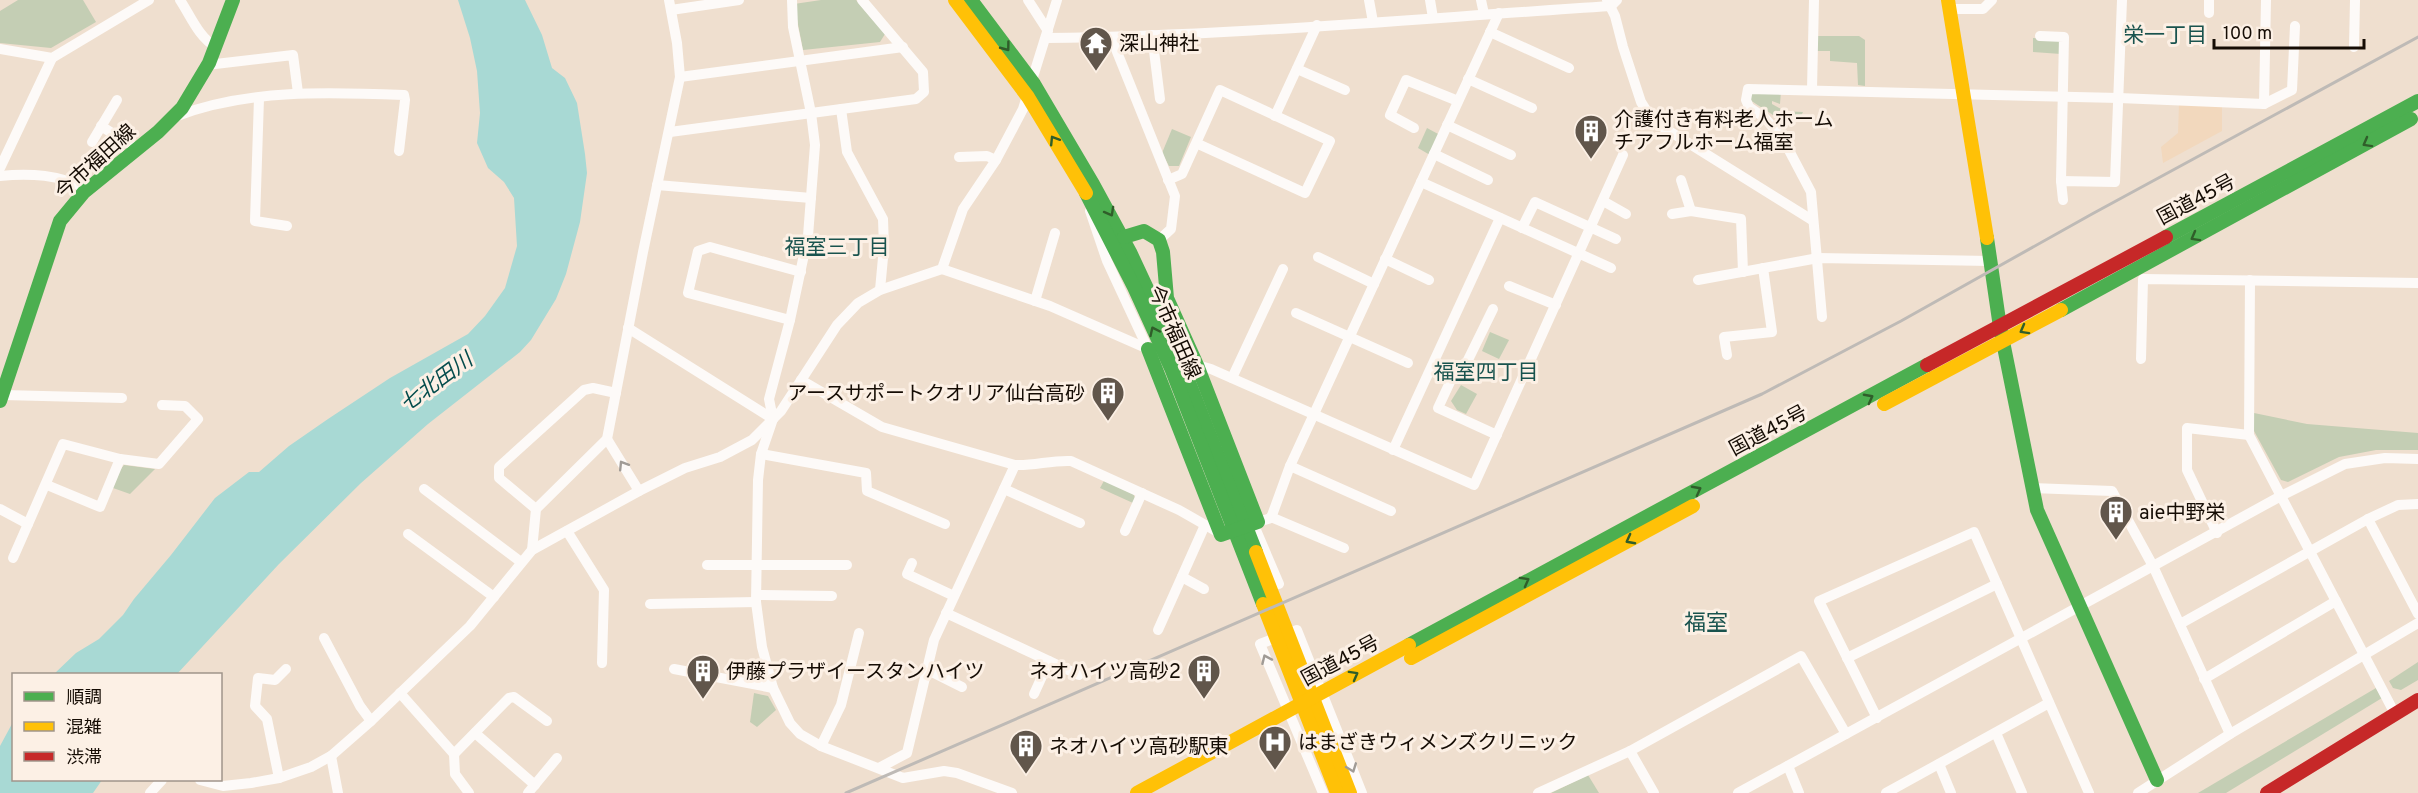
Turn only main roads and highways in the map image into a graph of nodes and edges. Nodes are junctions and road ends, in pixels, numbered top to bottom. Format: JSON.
{"nodes":[{"id":1,"x":233,"y":0,"type":"edge"},
{"id":2,"x":955,"y":0,"type":"edge"},
{"id":3,"x":971,"y":0,"type":"edge"},
{"id":4,"x":1948,"y":5,"type":"edge"},
{"id":5,"x":2418,"y":101,"type":"edge"},
{"id":6,"x":2418,"y":116,"type":"edge"},
{"id":7,"x":1124,"y":237,"type":"junction"},
{"id":8,"x":2000,"y":327,"type":"junction"},
{"id":9,"x":2004,"y":341,"type":"junction"},
{"id":10,"x":1148,"y":349,"type":"road end"},
{"id":11,"x":2,"y":398,"type":"edge"},
{"id":12,"x":1228,"y":500,"type":"junction"},
{"id":13,"x":2418,"y":700,"type":"edge"},
{"id":14,"x":1317,"y":702,"type":"junction"},
{"id":15,"x":1291,"y":716,"type":"junction"},
{"id":16,"x":2157,"y":780,"type":"road end"},
{"id":17,"x":1347,"y":792,"type":"edge"},
{"id":18,"x":1137,"y":793,"type":"edge"},
{"id":19,"x":1161,"y":793,"type":"edge"},
{"id":20,"x":2267,"y":793,"type":"edge"}],
"edges":[{"from":1,"to":11,"type":"main road","name":"今市福田線"},
{"from":12,"to":2,"type":"main road","name":"今市福田線","one_way":true},
{"from":3,"to":7,"type":"main road","name":"今市福田線","one_way":true},
{"from":4,"to":8,"type":"main road"},
{"from":5,"to":8,"type":"main road","name":"国道45号"},
{"from":6,"to":9,"type":"main road","name":"国道45号","one_way":true},
{"from":7,"to":10,"type":"main road"},
{"from":7,"to":12,"type":"main road","name":"今市福田線"},
{"from":8,"to":9,"type":"main road"},
{"from":14,"to":8,"type":"main road","name":"国道45号","one_way":true},
{"from":9,"to":14,"type":"main road","name":"国道45号","one_way":true},
{"from":9,"to":16,"type":"main road"},
{"from":12,"to":14,"type":"main road","name":"今市福田線"},
{"from":13,"to":20,"type":"main road"},
{"from":14,"to":15,"type":"main road","name":"国道45号"},
{"from":14,"to":17,"type":"main road","name":"今市福田線"},
{"from":15,"to":18,"type":"main road","name":"国道45号"},
{"from":15,"to":19,"type":"main road","name":"国道45号"}]}
